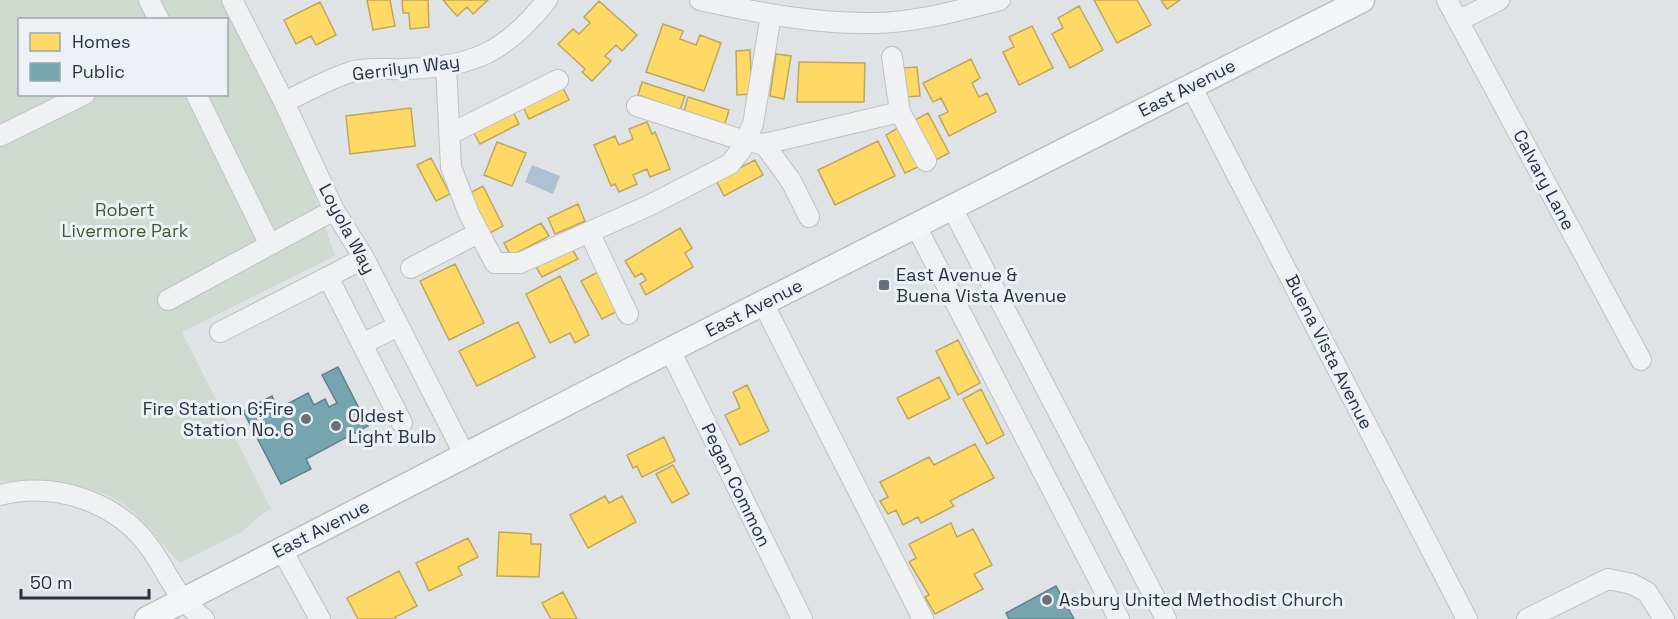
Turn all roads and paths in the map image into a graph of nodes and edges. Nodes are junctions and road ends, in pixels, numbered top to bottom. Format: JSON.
{"nodes":[{"id":1,"x":149,"y":0,"type":"edge"},
{"id":2,"x":547,"y":0,"type":"edge"},
{"id":3,"x":700,"y":0,"type":"edge"},
{"id":4,"x":1000,"y":0,"type":"edge"},
{"id":5,"x":1362,"y":0,"type":"edge"},
{"id":6,"x":1447,"y":0,"type":"edge"},
{"id":7,"x":1499,"y":0,"type":"edge"},
{"id":8,"x":233,"y":12,"type":"edge"},
{"id":9,"x":771,"y":15,"type":"junction"},
{"id":10,"x":158,"y":18,"type":"edge"},
{"id":11,"x":1458,"y":21,"type":"junction"},
{"id":12,"x":892,"y":57,"type":"dead end"},
{"id":13,"x":446,"y":66,"type":"junction"},
{"id":14,"x":558,"y":80,"type":"dead end"},
{"id":15,"x":1191,"y":86,"type":"junction"},
{"id":16,"x":81,"y":96,"type":"edge"},
{"id":17,"x":197,"y":96,"type":"edge"},
{"id":18,"x":284,"y":102,"type":"junction"},
{"id":19,"x":637,"y":106,"type":"dead end"},
{"id":20,"x":900,"y":112,"type":"junction"},
{"id":21,"x":450,"y":134,"type":"junction"},
{"id":22,"x":0,"y":136,"type":"edge"},
{"id":23,"x":755,"y":143,"type":"junction"},
{"id":24,"x":926,"y":160,"type":"dead end"},
{"id":25,"x":952,"y":208,"type":"junction"},
{"id":26,"x":334,"y":210,"type":"junction"},
{"id":27,"x":809,"y":217,"type":"dead end"},
{"id":28,"x":916,"y":226,"type":"junction"},
{"id":29,"x":589,"y":232,"type":"junction"},
{"id":30,"x":478,"y":233,"type":"junction"},
{"id":31,"x":270,"y":245,"type":"junction"},
{"id":32,"x":364,"y":258,"type":"junction"},
{"id":33,"x":411,"y":268,"type":"dead end"},
{"id":34,"x":328,"y":277,"type":"junction"},
{"id":35,"x":168,"y":300,"type":"dead end"},
{"id":36,"x":763,"y":303,"type":"junction"},
{"id":37,"x":628,"y":314,"type":"dead end"},
{"id":38,"x":398,"y":326,"type":"junction"},
{"id":39,"x":220,"y":332,"type":"dead end"},
{"id":40,"x":362,"y":344,"type":"junction"},
{"id":41,"x":670,"y":350,"type":"junction"},
{"id":42,"x":1641,"y":360,"type":"dead end"},
{"id":43,"x":402,"y":423,"type":"dead end"},
{"id":44,"x":465,"y":456,"type":"junction"},
{"id":45,"x":0,"y":495,"type":"edge"},
{"id":46,"x":282,"y":550,"type":"junction"},
{"id":47,"x":183,"y":600,"type":"junction"},
{"id":48,"x":147,"y":619,"type":"edge"},
{"id":49,"x":204,"y":619,"type":"edge"},
{"id":50,"x":320,"y":619,"type":"edge"},
{"id":51,"x":802,"y":619,"type":"edge"},
{"id":52,"x":923,"y":619,"type":"edge"},
{"id":53,"x":1119,"y":619,"type":"edge"},
{"id":54,"x":1166,"y":619,"type":"edge"},
{"id":55,"x":1467,"y":619,"type":"edge"},
{"id":56,"x":1527,"y":619,"type":"edge"},
{"id":57,"x":1664,"y":619,"type":"edge"}],
"edges":[{"from":1,"to":10,"type":"street"},
{"from":2,"to":13,"type":"street","name":"Gerrilyn Way"},
{"from":3,"to":9,"type":"street"},
{"from":4,"to":9,"type":"street"},
{"from":5,"to":15,"type":"main road","name":"East Avenue"},
{"from":6,"to":11,"type":"street","name":"Calvary Lane"},
{"from":7,"to":11,"type":"street"},
{"from":8,"to":18,"type":"street","name":"Loyola Way"},
{"from":9,"to":23,"type":"street"},
{"from":11,"to":42,"type":"street","name":"Calvary Lane"},
{"from":12,"to":20,"type":"street"},
{"from":13,"to":18,"type":"street","name":"Gerrilyn Way"},
{"from":13,"to":21,"type":"street"},
{"from":14,"to":21,"type":"street"},
{"from":15,"to":25,"type":"main road","name":"East Avenue"},
{"from":15,"to":55,"type":"street","name":"Buena Vista Avenue"},
{"from":16,"to":22,"type":"street"},
{"from":17,"to":31,"type":"street"},
{"from":18,"to":26,"type":"street","name":"Loyola Way"},
{"from":19,"to":23,"type":"street"},
{"from":20,"to":23,"type":"street"},
{"from":20,"to":24,"type":"street"},
{"from":21,"to":30,"type":"street"},
{"from":23,"to":27,"type":"street"},
{"from":23,"to":29,"type":"street"},
{"from":25,"to":28,"type":"main road","name":"East Avenue"},
{"from":25,"to":54,"type":"street"},
{"from":26,"to":31,"type":"street"},
{"from":26,"to":32,"type":"street","name":"Loyola Way"},
{"from":28,"to":36,"type":"main road","name":"East Avenue"},
{"from":28,"to":53,"type":"street"},
{"from":29,"to":30,"type":"street"},
{"from":29,"to":37,"type":"street"},
{"from":30,"to":33,"type":"street"},
{"from":31,"to":35,"type":"street"},
{"from":32,"to":34,"type":"street"},
{"from":32,"to":38,"type":"street","name":"Loyola Way"},
{"from":34,"to":39,"type":"street"},
{"from":34,"to":40,"type":"street"},
{"from":36,"to":41,"type":"main road","name":"East Avenue"},
{"from":36,"to":52,"type":"street"},
{"from":38,"to":40,"type":"street"},
{"from":38,"to":44,"type":"street","name":"Loyola Way"},
{"from":40,"to":43,"type":"street"},
{"from":41,"to":44,"type":"main road","name":"East Avenue"},
{"from":41,"to":51,"type":"street","name":"Pegan Common"},
{"from":44,"to":46,"type":"main road","name":"East Avenue"},
{"from":45,"to":47,"type":"street"},
{"from":46,"to":47,"type":"main road","name":"East Avenue"},
{"from":46,"to":50,"type":"street"},
{"from":47,"to":48,"type":"main road","name":"East Avenue"},
{"from":47,"to":49,"type":"street"},
{"from":56,"to":57,"type":"street"}]}
